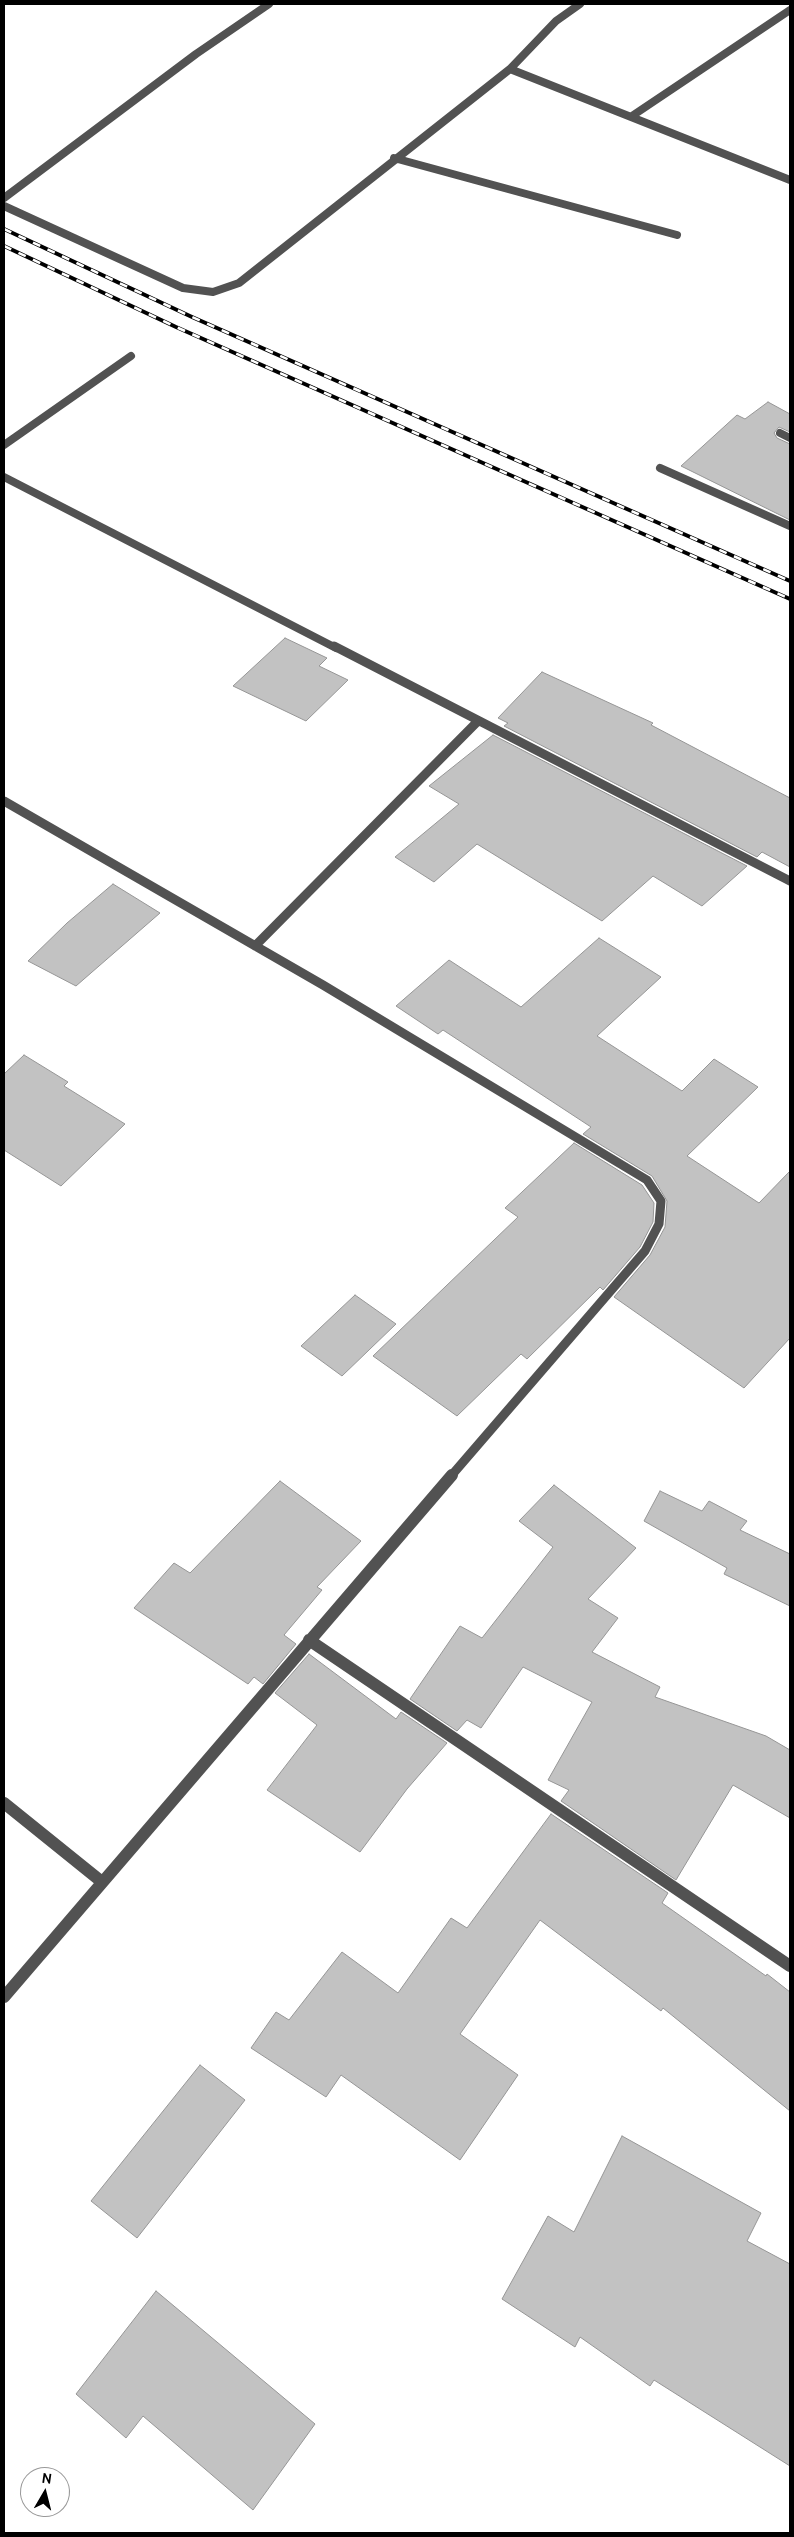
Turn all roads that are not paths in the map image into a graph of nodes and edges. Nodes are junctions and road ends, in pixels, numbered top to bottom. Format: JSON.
{"nodes":[{"id":1,"x":269,"y":4,"type":"edge"},
{"id":2,"x":580,"y":4,"type":"edge"},
{"id":3,"x":790,"y":10,"type":"edge"},
{"id":4,"x":510,"y":69,"type":"junction"},
{"id":5,"x":632,"y":116,"type":"junction"},
{"id":6,"x":394,"y":158,"type":"junction"},
{"id":7,"x":789,"y":178,"type":"edge"},
{"id":8,"x":4,"y":198,"type":"edge"},
{"id":9,"x":4,"y":206,"type":"edge"},
{"id":10,"x":677,"y":235,"type":"dead end"},
{"id":11,"x":131,"y":356,"type":"dead end"},
{"id":12,"x":780,"y":433,"type":"dead end"},
{"id":13,"x":790,"y":438,"type":"edge"},
{"id":14,"x":4,"y":444,"type":"edge"},
{"id":15,"x":660,"y":468,"type":"dead end"},
{"id":16,"x":4,"y":477,"type":"edge"},
{"id":17,"x":790,"y":526,"type":"edge"},
{"id":18,"x":478,"y":721,"type":"junction"},
{"id":19,"x":4,"y":801,"type":"edge"},
{"id":20,"x":790,"y":881,"type":"edge"},
{"id":21,"x":255,"y":946,"type":"junction"},
{"id":22,"x":309,"y":1640,"type":"junction"},
{"id":23,"x":4,"y":1802,"type":"edge"},
{"id":24,"x":102,"y":1882,"type":"junction"},
{"id":25,"x":790,"y":1966,"type":"edge"},
{"id":26,"x":4,"y":1997,"type":"edge"}],
"edges":[{"from":1,"to":8,"type":"street"},
{"from":2,"to":4,"type":"street"},
{"from":3,"to":5,"type":"street"},
{"from":4,"to":5,"type":"street"},
{"from":4,"to":6,"type":"street"},
{"from":5,"to":7,"type":"street"},
{"from":6,"to":9,"type":"street"},
{"from":6,"to":10,"type":"street"},
{"from":11,"to":14,"type":"street"},
{"from":12,"to":13,"type":"street"},
{"from":15,"to":17,"type":"street"},
{"from":16,"to":18,"type":"street"},
{"from":18,"to":20,"type":"street"},
{"from":18,"to":21,"type":"street"},
{"from":19,"to":21,"type":"street"},
{"from":21,"to":22,"type":"street"},
{"from":22,"to":24,"type":"street"},
{"from":22,"to":25,"type":"street"},
{"from":23,"to":24,"type":"street"},
{"from":24,"to":26,"type":"street"}]}
